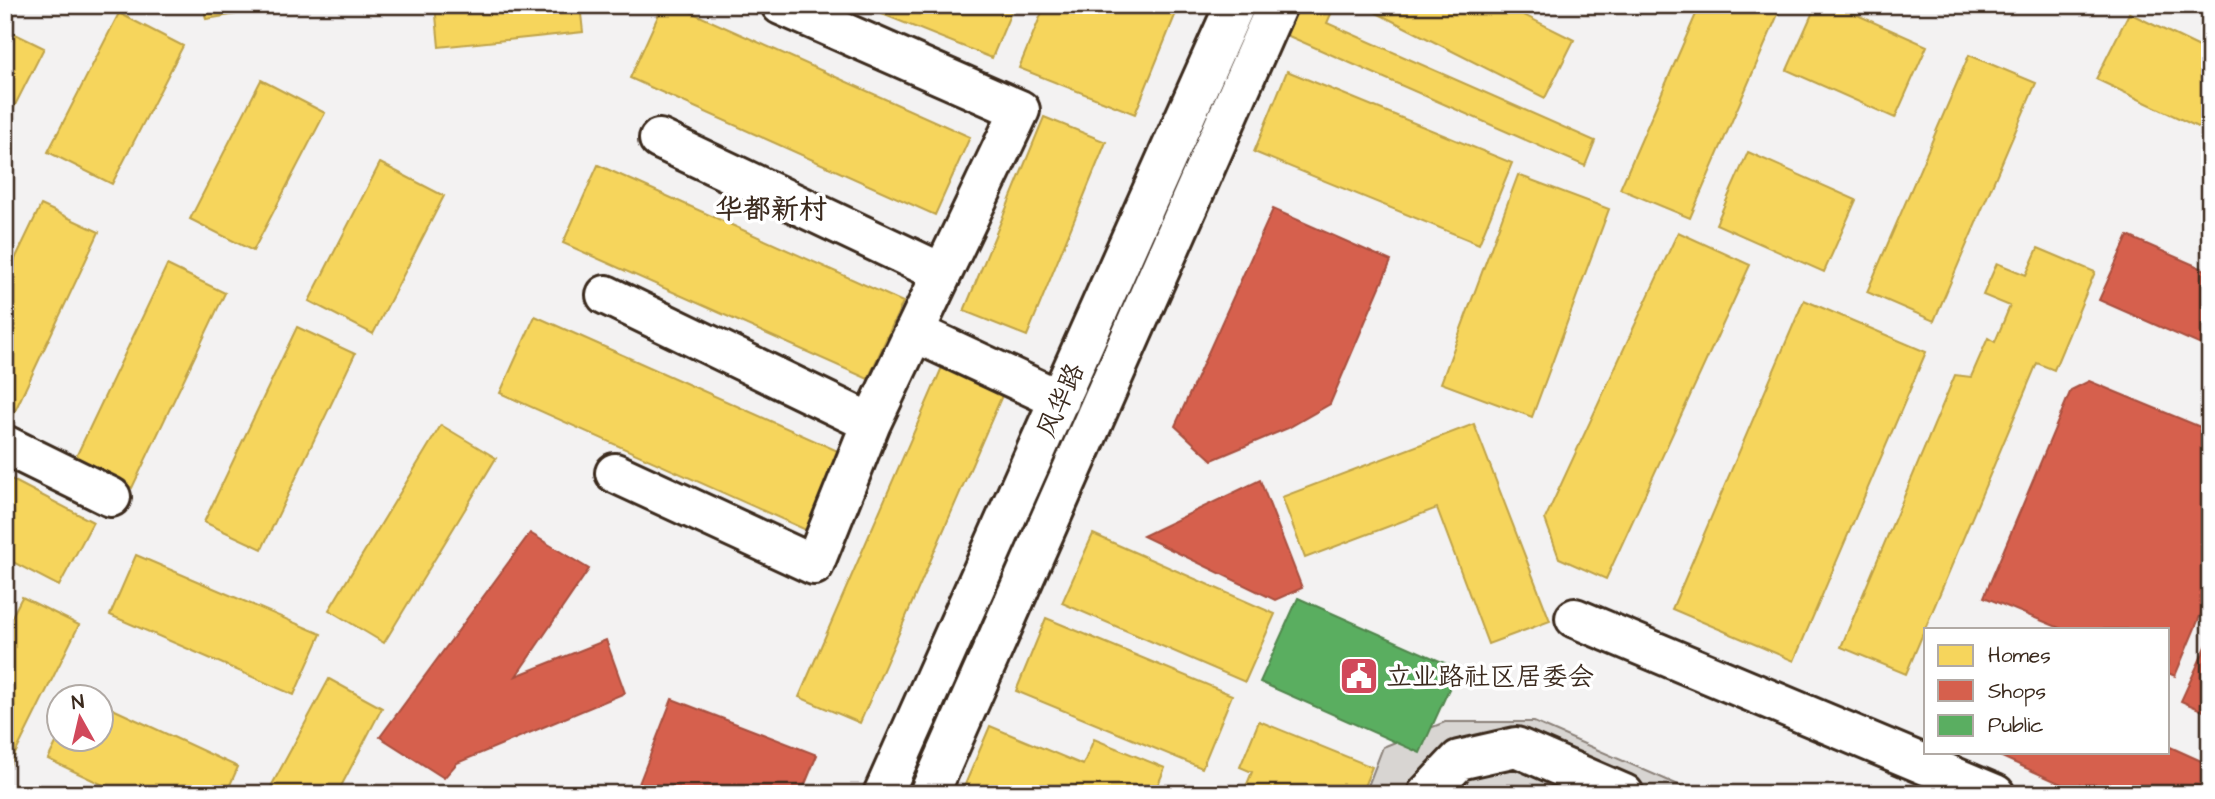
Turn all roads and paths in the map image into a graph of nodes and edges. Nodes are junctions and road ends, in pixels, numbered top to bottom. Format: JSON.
{"nodes":[{"id":1,"x":781,"y":5,"type":"edge"},
{"id":2,"x":1277,"y":5,"type":"edge"},
{"id":3,"x":1230,"y":7,"type":"edge"},
{"id":4,"x":659,"y":139,"type":"dead end"},
{"id":5,"x":942,"y":273,"type":"junction"},
{"id":6,"x":606,"y":295,"type":"dead end"},
{"id":7,"x":914,"y":332,"type":"junction"},
{"id":8,"x":1060,"y":400,"type":"junction"},
{"id":9,"x":871,"y":423,"type":"junction"},
{"id":10,"x":5,"y":445,"type":"edge"},
{"id":11,"x":615,"y":473,"type":"dead end"},
{"id":12,"x":111,"y":497,"type":"dead end"},
{"id":13,"x":1575,"y":618,"type":"dead end"},
{"id":14,"x":883,"y":794,"type":"edge"},
{"id":15,"x":929,"y":794,"type":"edge"},
{"id":16,"x":1427,"y":794,"type":"edge"},
{"id":17,"x":1624,"y":794,"type":"edge"},
{"id":18,"x":1995,"y":794,"type":"edge"}],
"edges":[{"from":1,"to":5,"type":"street"},
{"from":2,"to":15,"type":"street","name":"风华路"},
{"from":3,"to":8,"type":"street","name":"风华路"},
{"from":4,"to":5,"type":"street"},
{"from":5,"to":7,"type":"street"},
{"from":6,"to":9,"type":"street"},
{"from":7,"to":8,"type":"street"},
{"from":7,"to":9,"type":"street"},
{"from":8,"to":14,"type":"street","name":"风华路"},
{"from":9,"to":11,"type":"street"},
{"from":10,"to":12,"type":"street"},
{"from":13,"to":18,"type":"street"},
{"from":16,"to":17,"type":"street"}]}
